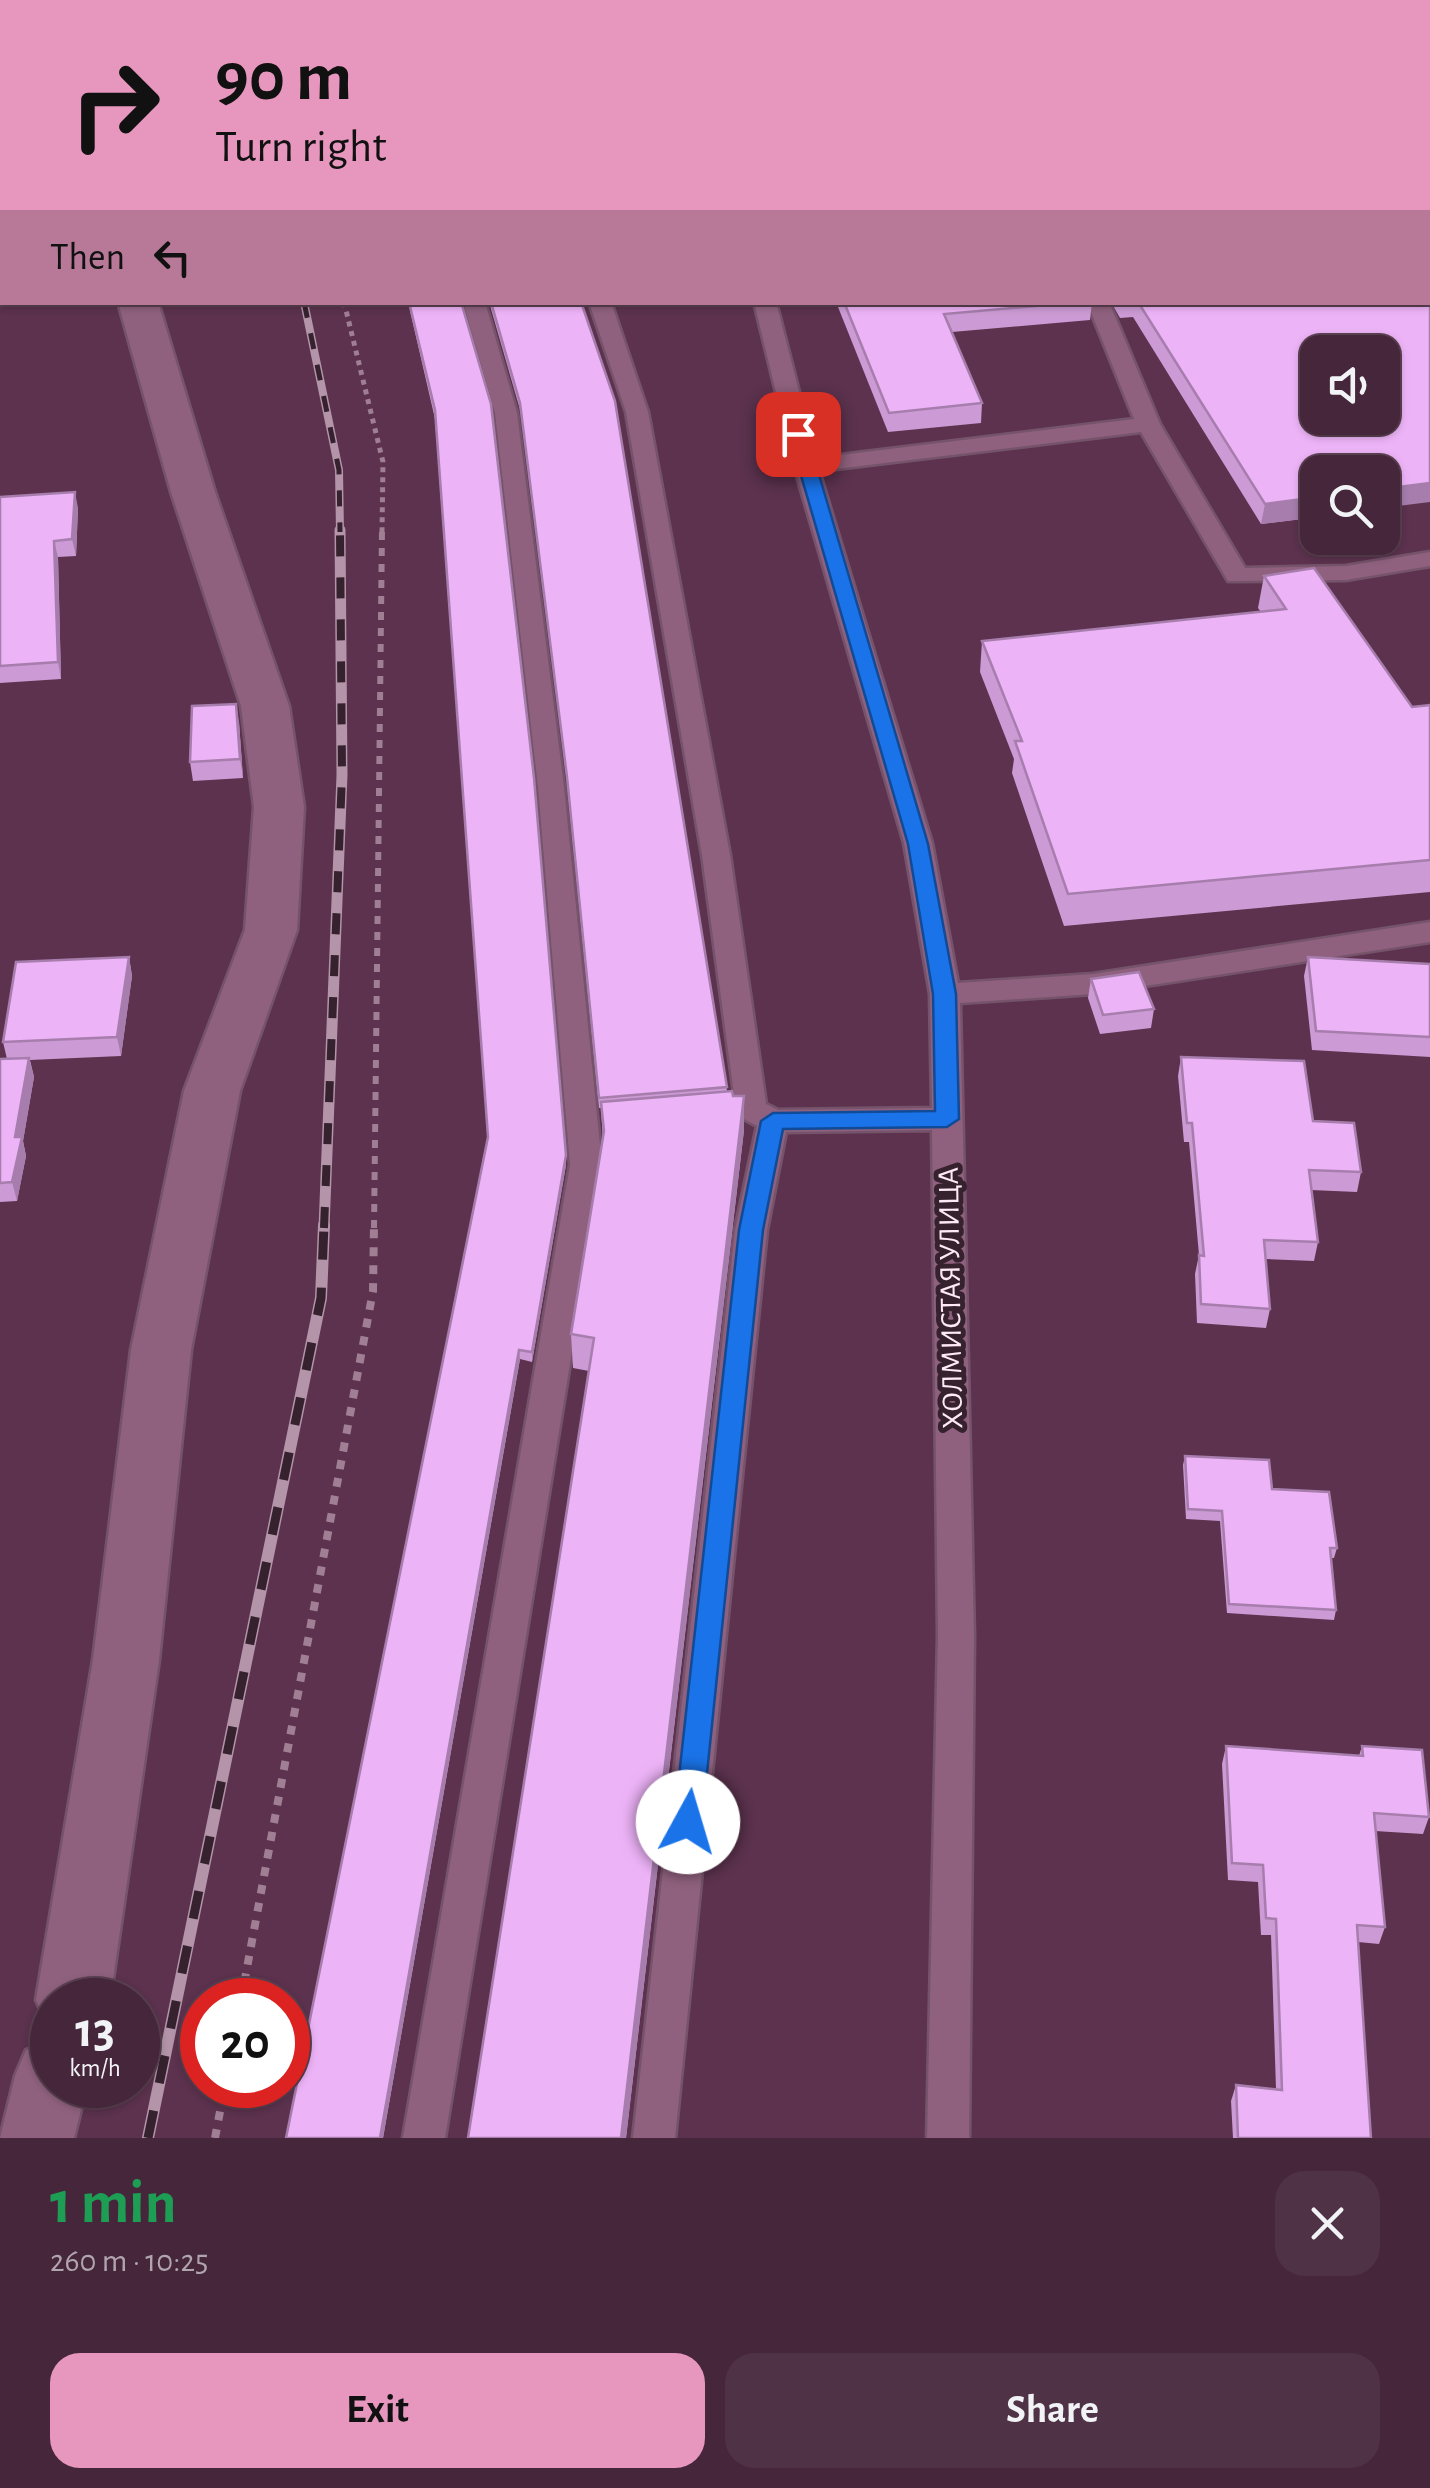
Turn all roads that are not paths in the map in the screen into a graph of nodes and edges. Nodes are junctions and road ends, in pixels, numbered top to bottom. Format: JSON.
{"nodes":[{"id":1,"x":139,"y":305,"type":"edge"},
{"id":2,"x":475,"y":305,"type":"edge"},
{"id":3,"x":601,"y":305,"type":"edge"},
{"id":4,"x":766,"y":305,"type":"edge"},
{"id":5,"x":1099,"y":305,"type":"edge"},
{"id":6,"x":1148,"y":424,"type":"junction"},
{"id":7,"x":806,"y":466,"type":"junction"},
{"id":8,"x":1430,"y":560,"type":"edge"},
{"id":9,"x":1430,"y":932,"type":"edge"},
{"id":10,"x":944,"y":994,"type":"junction"},
{"id":11,"x":713,"y":1112,"type":"edge"},
{"id":12,"x":762,"y":1115,"type":"junction"},
{"id":13,"x":947,"y":1119,"type":"junction"},
{"id":14,"x":619,"y":1121,"type":"edge"},
{"id":15,"x":581,"y":1124,"type":"junction"},
{"id":16,"x":76,"y":1978,"type":"edge"},
{"id":17,"x":44,"y":2108,"type":"edge"},
{"id":18,"x":36,"y":2138,"type":"edge"},
{"id":19,"x":424,"y":2138,"type":"edge"},
{"id":20,"x":654,"y":2138,"type":"edge"},
{"id":21,"x":948,"y":2138,"type":"edge"}],
"edges":[{"from":1,"to":16,"type":"street"},
{"from":2,"to":15,"type":"lane"},
{"from":3,"to":12,"type":"lane"},
{"from":4,"to":7,"type":"lane","name":"ХОЛМИСТАЯ УЛИЦА"},
{"from":5,"to":6,"type":"lane"},
{"from":6,"to":7,"type":"lane"},
{"from":6,"to":8,"type":"lane"},
{"from":7,"to":10,"type":"lane","name":"ХОЛМИСТАЯ УЛИЦА"},
{"from":9,"to":10,"type":"lane"},
{"from":10,"to":13,"type":"lane","name":"ХОЛМИСТАЯ УЛИЦА"},
{"from":11,"to":12,"type":"lane"},
{"from":12,"to":13,"type":"lane"},
{"from":12,"to":20,"type":"lane"},
{"from":13,"to":21,"type":"lane","name":"ХОЛМИСТАЯ УЛИЦА"},
{"from":14,"to":15,"type":"lane"},
{"from":15,"to":19,"type":"lane"},
{"from":17,"to":18,"type":"street"}]}
